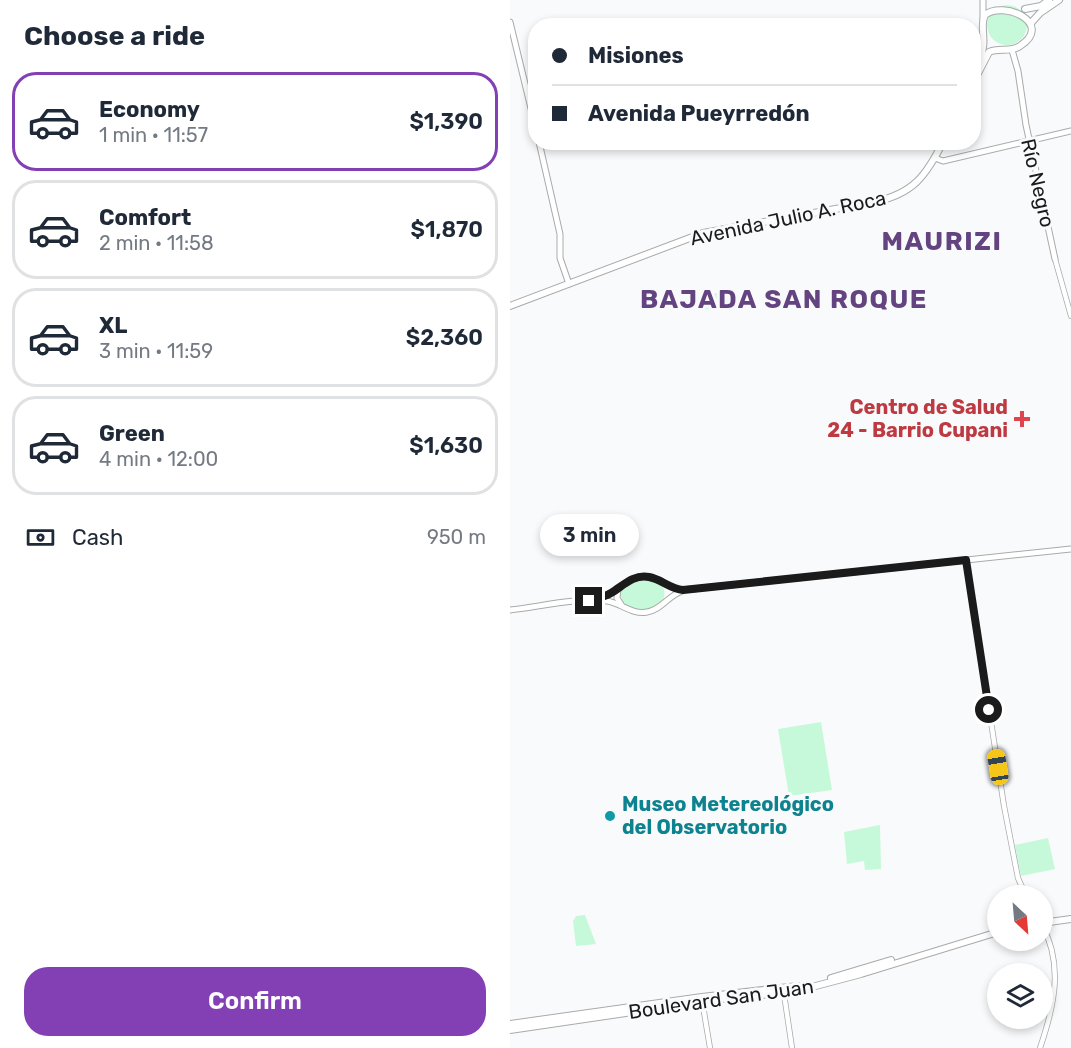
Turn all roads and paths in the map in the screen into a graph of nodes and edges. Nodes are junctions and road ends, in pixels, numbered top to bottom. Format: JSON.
{"nodes":[{"id":1,"x":983,"y":0,"type":"edge"},
{"id":2,"x":1049,"y":0,"type":"edge"},
{"id":3,"x":1059,"y":0,"type":"edge"},
{"id":4,"x":1000,"y":2,"type":"dead end"},
{"id":5,"x":1016,"y":3,"type":"dead end"},
{"id":6,"x":1025,"y":9,"type":"junction"},
{"id":7,"x":983,"y":21,"type":"junction"},
{"id":8,"x":510,"y":22,"type":"edge"},
{"id":9,"x":1031,"y":23,"type":"junction"},
{"id":10,"x":984,"y":36,"type":"junction"},
{"id":11,"x":1003,"y":50,"type":"junction"},
{"id":12,"x":1012,"y":50,"type":"junction"},
{"id":13,"x":981,"y":54,"type":"edge"},
{"id":14,"x":981,"y":65,"type":"edge"},
{"id":15,"x":528,"y":96,"type":"edge"},
{"id":16,"x":1071,"y":131,"type":"edge"},
{"id":17,"x":1029,"y":141,"type":"junction"},
{"id":18,"x":541,"y":150,"type":"edge"},
{"id":19,"x":939,"y":150,"type":"edge"},
{"id":20,"x":935,"y":158,"type":"junction"},
{"id":21,"x":1055,"y":259,"type":"joint"},
{"id":22,"x":569,"y":284,"type":"junction"},
{"id":23,"x":510,"y":306,"type":"edge"},
{"id":24,"x":1071,"y":316,"type":"edge"},
{"id":25,"x":1071,"y":549,"type":"edge"},
{"id":26,"x":966,"y":560,"type":"junction"},
{"id":27,"x":664,"y":584,"type":"junction"},
{"id":28,"x":618,"y":589,"type":"junction"},
{"id":29,"x":683,"y":590,"type":"junction"},
{"id":30,"x":589,"y":601,"type":"junction"},
{"id":31,"x":666,"y":601,"type":"junction"},
{"id":32,"x":622,"y":606,"type":"junction"},
{"id":33,"x":510,"y":610,"type":"edge"},
{"id":34,"x":1021,"y":885,"type":"edge"},
{"id":35,"x":1071,"y":917,"type":"edge"},
{"id":36,"x":1053,"y":920,"type":"edge"},
{"id":37,"x":987,"y":933,"type":"edge"},
{"id":38,"x":987,"y":934,"type":"edge"},
{"id":39,"x":1053,"y":951,"type":"edge"},
{"id":40,"x":782,"y":981,"type":"dead end"},
{"id":41,"x":776,"y":990,"type":"junction"},
{"id":42,"x":784,"y":994,"type":"junction"},
{"id":43,"x":702,"y":1000,"type":"junction"},
{"id":44,"x":510,"y":1024,"type":"edge"},
{"id":45,"x":510,"y":1029,"type":"edge"},
{"id":46,"x":710,"y":1048,"type":"edge"},
{"id":47,"x":792,"y":1048,"type":"edge"},
{"id":48,"x":1040,"y":1048,"type":"edge"}],
"edges":[{"from":1,"to":7,"type":"main road"},
{"from":2,"to":6,"type":"main road"},
{"from":3,"to":9,"type":"main road"},
{"from":4,"to":7,"type":"main road"},
{"from":5,"to":6,"type":"main road"},
{"from":6,"to":9,"type":"main road"},
{"from":7,"to":10,"type":"main road"},
{"from":8,"to":15,"type":"main road"},
{"from":9,"to":12,"type":"main road"},
{"from":10,"to":11,"type":"main road"},
{"from":10,"to":13,"type":"main road"},
{"from":11,"to":12,"type":"main road"},
{"from":11,"to":14,"type":"main road"},
{"from":12,"to":17,"type":"main road","name":"Río Negro"},
{"from":16,"to":17,"type":"main road"},
{"from":17,"to":20,"type":"main road"},
{"from":17,"to":21,"type":"main road","name":"Río Negro"},
{"from":18,"to":22,"type":"main road"},
{"from":19,"to":20,"type":"main road","name":"Avenida Julio A. Roca"},
{"from":20,"to":22,"type":"main road","name":"Avenida Julio A. Roca"},
{"from":21,"to":24,"type":"street","name":"Río Negro"},
{"from":22,"to":23,"type":"main road","name":"Avenida Julio A. Roca"},
{"from":25,"to":26,"type":"main road"},
{"from":26,"to":29,"type":"main road"},
{"from":26,"to":34,"type":"street"},
{"from":27,"to":28,"type":"main road"},
{"from":27,"to":29,"type":"main road"},
{"from":27,"to":31,"type":"main road"},
{"from":28,"to":30,"type":"main road"},
{"from":28,"to":32,"type":"main road"},
{"from":29,"to":31,"type":"main road"},
{"from":30,"to":32,"type":"main road"},
{"from":30,"to":33,"type":"main road"},
{"from":31,"to":32,"type":"main road"},
{"from":35,"to":36,"type":"main road"},
{"from":37,"to":41,"type":"main road","name":"Boulevard San Juan"},
{"from":38,"to":42,"type":"main road","name":"Boulevard San Juan"},
{"from":39,"to":48,"type":"street"},
{"from":40,"to":41,"type":"main road"},
{"from":41,"to":43,"type":"main road","name":"Boulevard San Juan"},
{"from":42,"to":43,"type":"main road","name":"Boulevard San Juan"},
{"from":42,"to":47,"type":"street"},
{"from":43,"to":44,"type":"main road","name":"Boulevard San Juan"},
{"from":43,"to":45,"type":"main road","name":"Boulevard San Juan"},
{"from":43,"to":46,"type":"street"}]}
